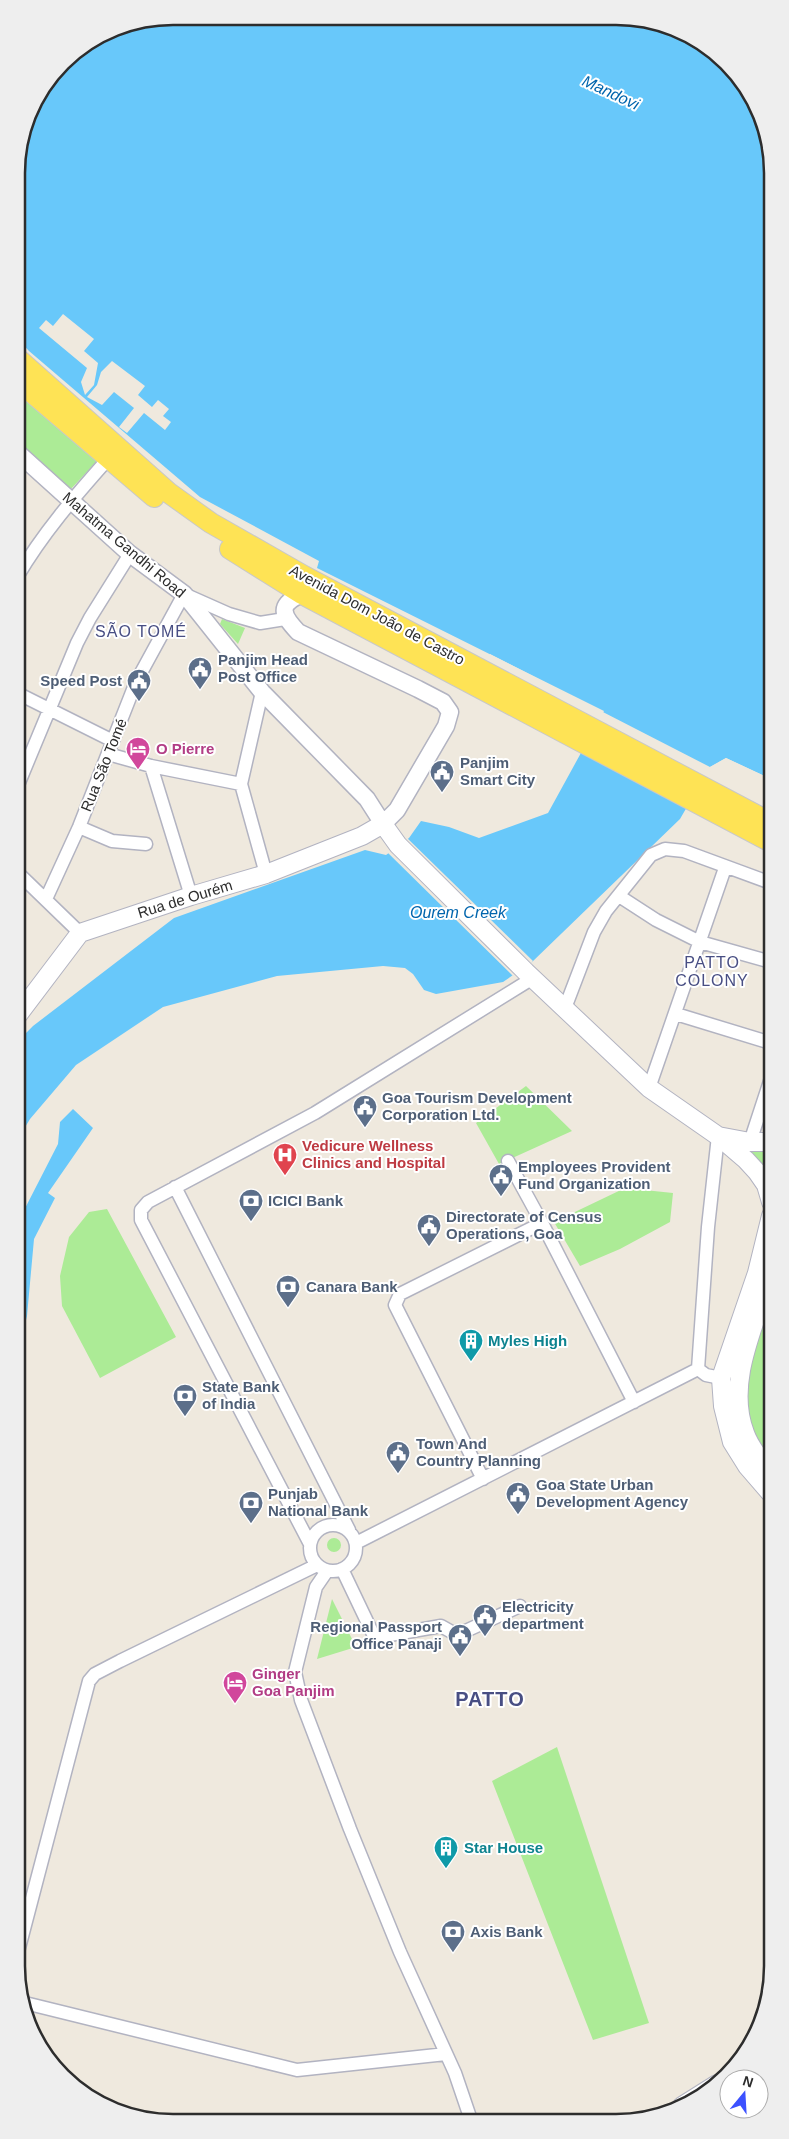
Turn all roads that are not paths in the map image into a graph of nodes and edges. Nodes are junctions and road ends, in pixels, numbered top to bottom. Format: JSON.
{"nodes":[{"id":1,"x":25,"y":365,"type":"edge"},
{"id":2,"x":25,"y":387,"type":"edge"},
{"id":3,"x":108,"y":458,"type":"junction"},
{"id":4,"x":25,"y":460,"type":"edge"},
{"id":5,"x":70,"y":502,"type":"junction"},
{"id":6,"x":130,"y":554,"type":"junction"},
{"id":7,"x":25,"y":564,"type":"edge"},
{"id":8,"x":184,"y":594,"type":"junction"},
{"id":9,"x":302,"y":594,"type":"junction"},
{"id":10,"x":286,"y":619,"type":"junction"},
{"id":11,"x":477,"y":678,"type":"junction"},
{"id":12,"x":262,"y":692,"type":"junction"},
{"id":13,"x":25,"y":697,"type":"edge"},
{"id":14,"x":49,"y":710,"type":"junction"},
{"id":15,"x":113,"y":741,"type":"junction"},
{"id":16,"x":108,"y":754,"type":"junction"},
{"id":17,"x":151,"y":766,"type":"junction"},
{"id":18,"x":25,"y":768,"type":"edge"},
{"id":19,"x":241,"y":784,"type":"junction"},
{"id":20,"x":740,"y":817,"type":"junction"},
{"id":21,"x":764,"y":822,"type":"edge"},
{"id":22,"x":382,"y":824,"type":"junction"},
{"id":23,"x":79,"y":827,"type":"junction"},
{"id":24,"x":764,"y":836,"type":"edge"},
{"id":25,"x":146,"y":844,"type":"dead end"},
{"id":26,"x":725,"y":868,"type":"junction"},
{"id":27,"x":266,"y":874,"type":"junction"},
{"id":28,"x":25,"y":880,"type":"edge"},
{"id":29,"x":764,"y":881,"type":"edge"},
{"id":30,"x":191,"y":896,"type":"junction"},
{"id":31,"x":619,"y":896,"type":"junction"},
{"id":32,"x":46,"y":899,"type":"junction"},
{"id":33,"x":80,"y":934,"type":"junction"},
{"id":34,"x":700,"y":942,"type":"junction"},
{"id":35,"x":764,"y":960,"type":"edge"},
{"id":36,"x":529,"y":975,"type":"junction"},
{"id":37,"x":25,"y":1005,"type":"edge"},
{"id":38,"x":565,"y":1008,"type":"junction"},
{"id":39,"x":676,"y":1014,"type":"junction"},
{"id":40,"x":764,"y":1041,"type":"edge"},
{"id":41,"x":649,"y":1088,"type":"junction"},
{"id":42,"x":764,"y":1099,"type":"edge"},
{"id":43,"x":718,"y":1136,"type":"junction"},
{"id":44,"x":750,"y":1142,"type":"junction"},
{"id":45,"x":764,"y":1142,"type":"edge"},
{"id":46,"x":508,"y":1161,"type":"dead end"},
{"id":47,"x":764,"y":1182,"type":"edge"},
{"id":48,"x":175,"y":1187,"type":"junction"},
{"id":49,"x":542,"y":1223,"type":"junction"},
{"id":50,"x":764,"y":1244,"type":"edge"},
{"id":51,"x":764,"y":1295,"type":"edge"},
{"id":52,"x":698,"y":1370,"type":"junction"},
{"id":53,"x":720,"y":1378,"type":"junction"},
{"id":54,"x":634,"y":1402,"type":"junction"},
{"id":55,"x":764,"y":1464,"type":"edge"},
{"id":56,"x":483,"y":1479,"type":"junction"},
{"id":57,"x":764,"y":1486,"type":"edge"},
{"id":58,"x":349,"y":1530,"type":"junction"},
{"id":59,"x":356,"y":1543,"type":"junction"},
{"id":60,"x":310,"y":1544,"type":"junction"},
{"id":61,"x":322,"y":1568,"type":"junction"},
{"id":62,"x":342,"y":1570,"type":"junction"},
{"id":63,"x":520,"y":1606,"type":"dead end"},
{"id":64,"x":25,"y":1925,"type":"edge"},
{"id":65,"x":30,"y":2004,"type":"edge"},
{"id":66,"x":446,"y":2054,"type":"junction"},
{"id":67,"x":469,"y":2114,"type":"edge"}],
"edges":[{"from":1,"to":11,"type":"main road","name":"Avenida Dom João de Castro"},
{"from":2,"to":3,"type":"main road","name":"Avenida Dom João de Castro"},
{"from":3,"to":5,"type":"street"},
{"from":3,"to":9,"type":"main road","name":"Avenida Dom João de Castro"},
{"from":4,"to":5,"type":"street","name":"Mahatma Gandhi Road"},
{"from":5,"to":6,"type":"street","name":"Mahatma Gandhi Road"},
{"from":5,"to":7,"type":"street"},
{"from":6,"to":8,"type":"street","name":"Mahatma Gandhi Road"},
{"from":6,"to":14,"type":"street"},
{"from":8,"to":10,"type":"street"},
{"from":8,"to":12,"type":"street","name":"Mahatma Gandhi Road"},
{"from":8,"to":15,"type":"street","name":"Rua São Tomé"},
{"from":9,"to":10,"type":"street"},
{"from":9,"to":11,"type":"main road","name":"Avenida Dom João de Castro"},
{"from":10,"to":22,"type":"street"},
{"from":11,"to":20,"type":"main road","name":"Avenida Dom João de Castro"},
{"from":12,"to":19,"type":"street"},
{"from":12,"to":22,"type":"street","name":"Mahatma Gandhi Road"},
{"from":13,"to":14,"type":"street"},
{"from":14,"to":15,"type":"street"},
{"from":14,"to":18,"type":"street"},
{"from":15,"to":16,"type":"street","name":"Rua São Tomé"},
{"from":16,"to":17,"type":"street"},
{"from":16,"to":23,"type":"street","name":"Rua São Tomé"},
{"from":17,"to":19,"type":"street"},
{"from":17,"to":30,"type":"street"},
{"from":19,"to":27,"type":"street"},
{"from":20,"to":21,"type":"main road","name":"Avenida Dom João de Castro"},
{"from":20,"to":24,"type":"main road","name":"Avenida Dom João de Castro"},
{"from":22,"to":27,"type":"main road","name":"Rua de Ourém"},
{"from":22,"to":36,"type":"main road"},
{"from":23,"to":25,"type":"street"},
{"from":23,"to":32,"type":"street","name":"Rua São Tomé"},
{"from":26,"to":29,"type":"street"},
{"from":26,"to":31,"type":"street"},
{"from":26,"to":34,"type":"street"},
{"from":27,"to":30,"type":"main road","name":"Rua de Ourém"},
{"from":28,"to":32,"type":"street"},
{"from":30,"to":33,"type":"main road","name":"Rua de Ourém"},
{"from":31,"to":34,"type":"street"},
{"from":31,"to":38,"type":"street"},
{"from":32,"to":33,"type":"street"},
{"from":33,"to":37,"type":"main road"},
{"from":34,"to":35,"type":"street"},
{"from":34,"to":39,"type":"street"},
{"from":36,"to":38,"type":"main road"},
{"from":36,"to":48,"type":"street"},
{"from":38,"to":41,"type":"main road"},
{"from":39,"to":40,"type":"street"},
{"from":39,"to":41,"type":"street"},
{"from":41,"to":43,"type":"main road"},
{"from":42,"to":44,"type":"street"},
{"from":43,"to":44,"type":"main road"},
{"from":43,"to":47,"type":"main road"},
{"from":43,"to":52,"type":"street"},
{"from":44,"to":45,"type":"main road"},
{"from":46,"to":49,"type":"street"},
{"from":48,"to":58,"type":"street"},
{"from":48,"to":60,"type":"street"},
{"from":49,"to":54,"type":"street"},
{"from":49,"to":56,"type":"street"},
{"from":50,"to":53,"type":"main road"},
{"from":51,"to":55,"type":"main road"},
{"from":52,"to":53,"type":"street"},
{"from":52,"to":54,"type":"street"},
{"from":53,"to":57,"type":"main road"},
{"from":54,"to":56,"type":"street"},
{"from":56,"to":59,"type":"street"},
{"from":58,"to":59,"type":"street"},
{"from":58,"to":60,"type":"street"},
{"from":59,"to":62,"type":"street"},
{"from":60,"to":61,"type":"street"},
{"from":61,"to":62,"type":"street"},
{"from":61,"to":64,"type":"street"},
{"from":61,"to":66,"type":"street"},
{"from":62,"to":63,"type":"street"},
{"from":65,"to":66,"type":"street"},
{"from":66,"to":67,"type":"street"}]}
